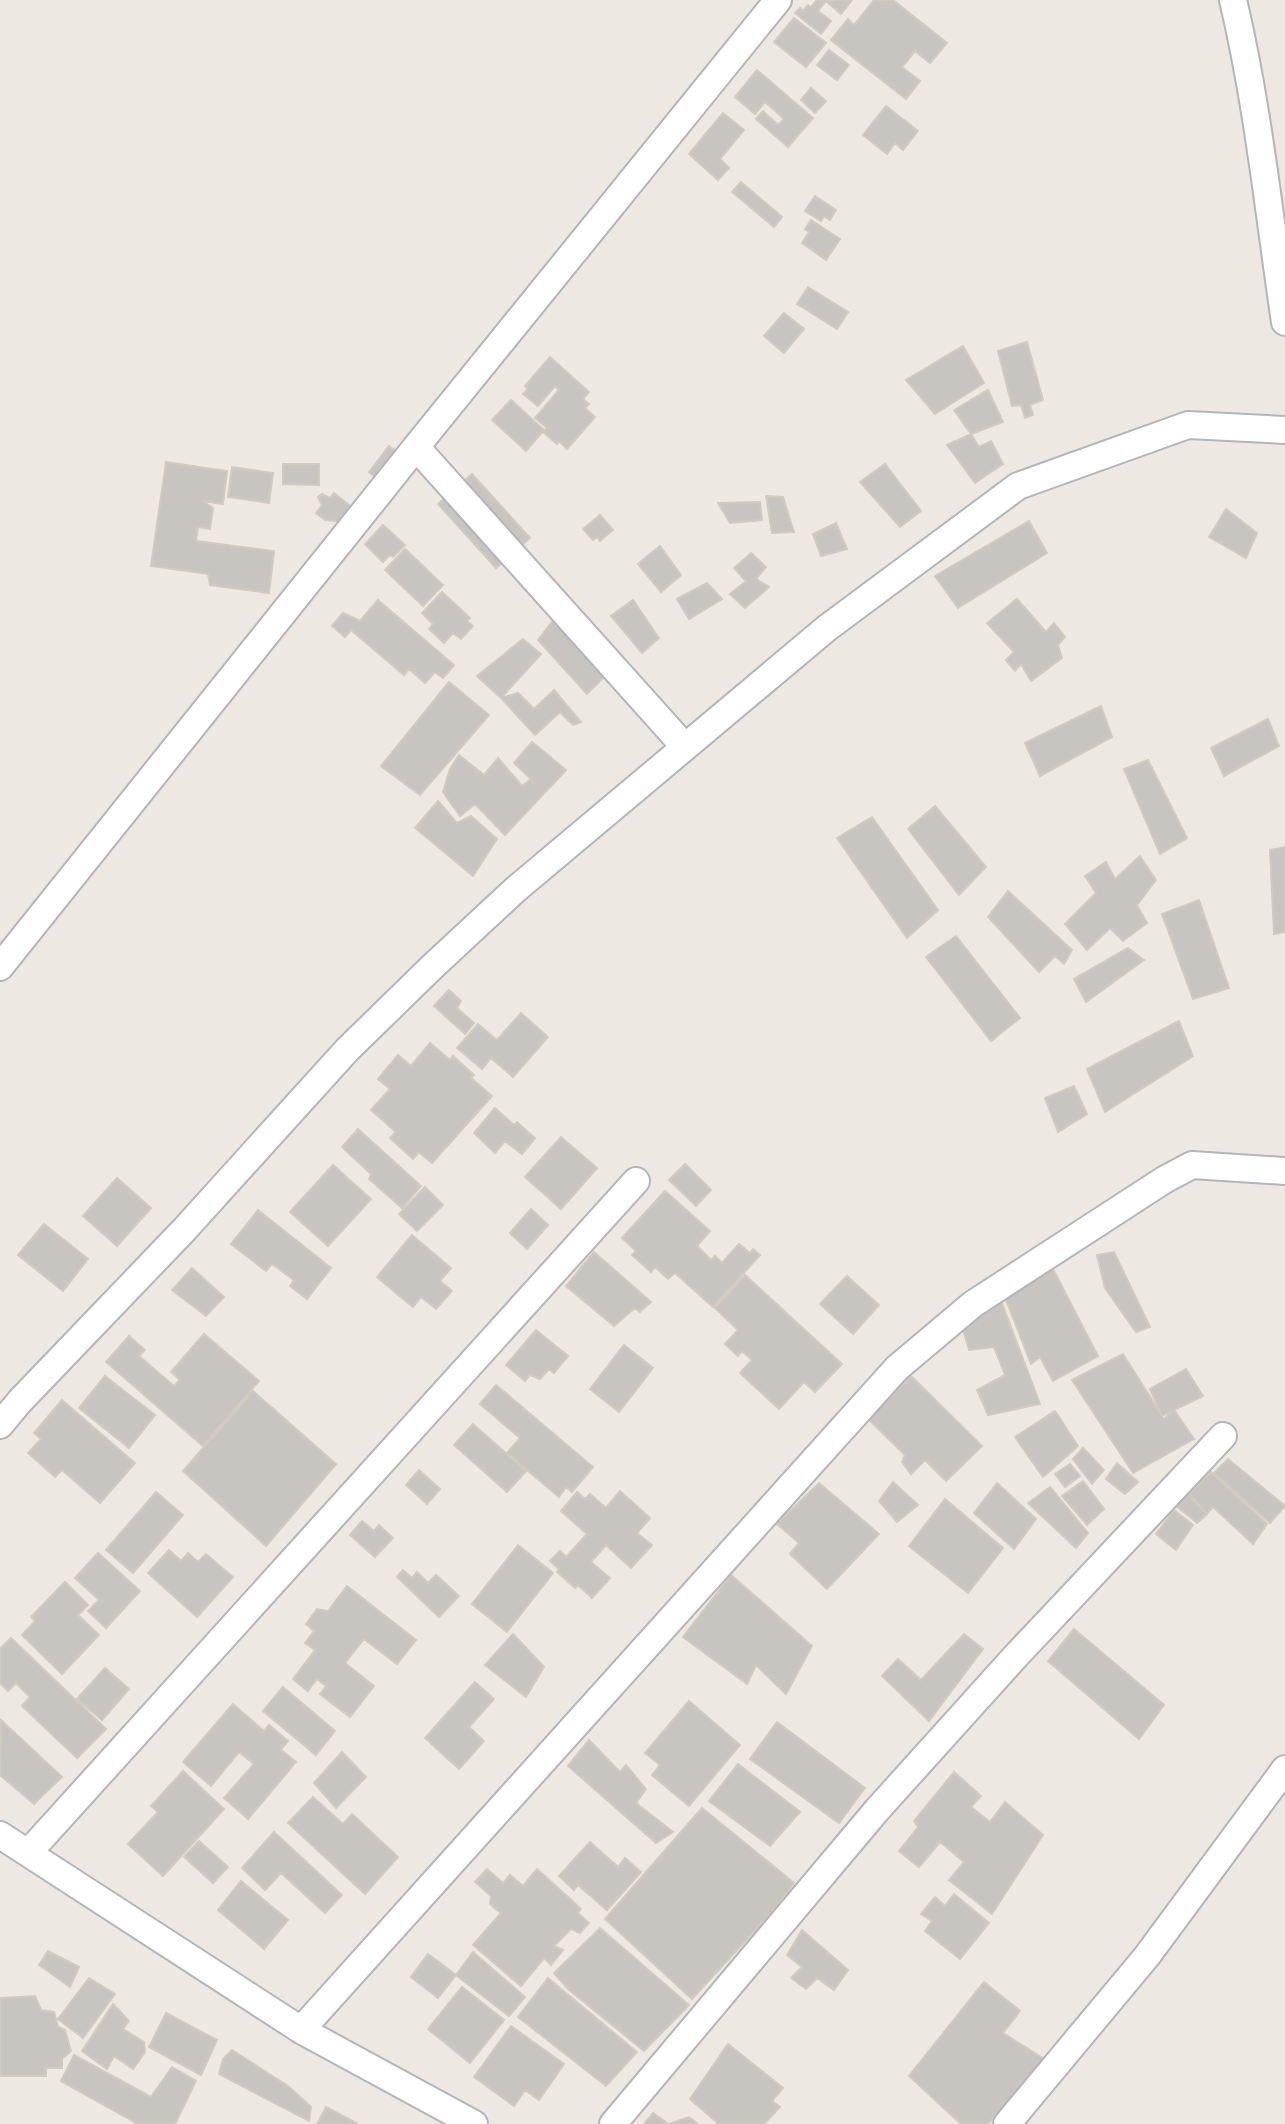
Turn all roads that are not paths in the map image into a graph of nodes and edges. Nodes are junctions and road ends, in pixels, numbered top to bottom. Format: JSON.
{"nodes":[{"id":1,"x":778,"y":0,"type":"edge"},
{"id":2,"x":1233,"y":0,"type":"edge"},
{"id":3,"x":1285,"y":322,"type":"edge"},
{"id":4,"x":1285,"y":430,"type":"edge"},
{"id":5,"x":416,"y":447,"type":"junction"},
{"id":6,"x":685,"y":747,"type":"junction"},
{"id":7,"x":0,"y":967,"type":"edge"},
{"id":8,"x":1285,"y":1171,"type":"edge"},
{"id":9,"x":636,"y":1181,"type":"dead end"},
{"id":10,"x":0,"y":1425,"type":"edge"},
{"id":11,"x":1223,"y":1436,"type":"dead end"},
{"id":12,"x":1285,"y":1769,"type":"edge"},
{"id":13,"x":0,"y":1835,"type":"edge"},
{"id":14,"x":28,"y":1853,"type":"junction"},
{"id":15,"x":301,"y":2030,"type":"junction"},
{"id":16,"x":474,"y":2124,"type":"edge"},
{"id":17,"x":613,"y":2124,"type":"edge"},
{"id":18,"x":1007,"y":2124,"type":"edge"}],
"edges":[{"from":1,"to":5,"type":"street"},
{"from":2,"to":3,"type":"street"},
{"from":4,"to":6,"type":"street"},
{"from":5,"to":6,"type":"street"},
{"from":5,"to":7,"type":"street"},
{"from":6,"to":10,"type":"street"},
{"from":8,"to":15,"type":"street"},
{"from":9,"to":14,"type":"street"},
{"from":11,"to":17,"type":"street"},
{"from":12,"to":18,"type":"street"},
{"from":13,"to":14,"type":"street"},
{"from":14,"to":15,"type":"street"},
{"from":15,"to":16,"type":"street"}]}
